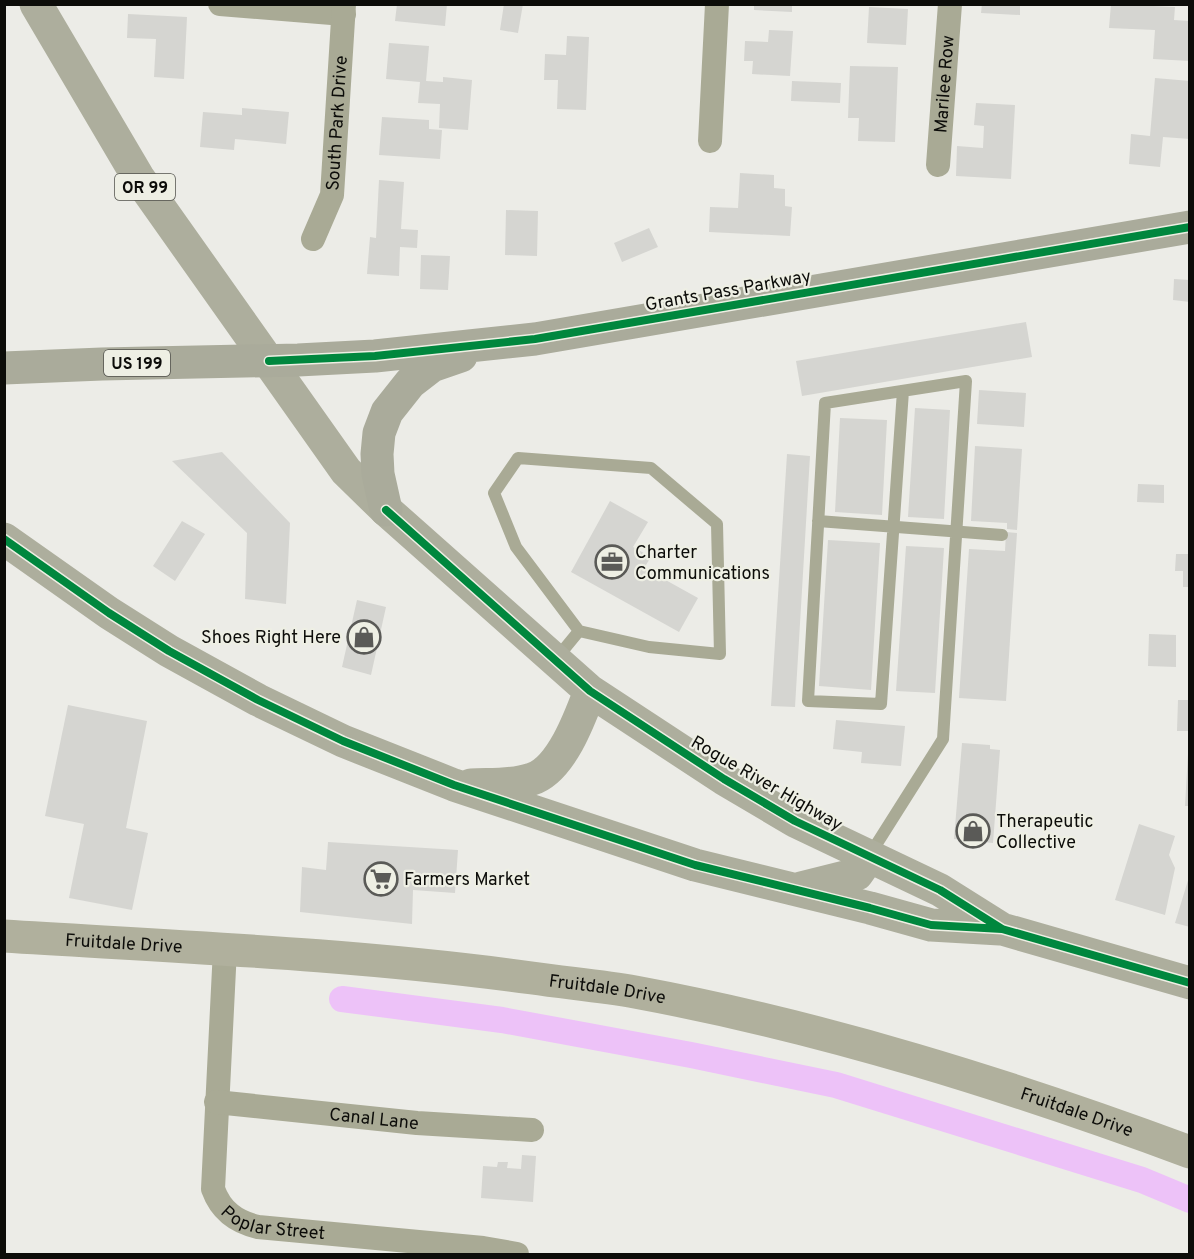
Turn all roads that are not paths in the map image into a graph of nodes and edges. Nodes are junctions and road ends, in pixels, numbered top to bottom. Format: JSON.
{"nodes":[{"id":1,"x":36,"y":4,"type":"edge"},
{"id":2,"x":220,"y":4,"type":"edge"},
{"id":3,"x":717,"y":4,"type":"edge"},
{"id":4,"x":950,"y":4,"type":"edge"},
{"id":5,"x":344,"y":9,"type":"edge"},
{"id":6,"x":710,"y":141,"type":"dead end"},
{"id":7,"x":939,"y":165,"type":"dead end"},
{"id":8,"x":1190,"y":227,"type":"edge"},
{"id":9,"x":313,"y":239,"type":"dead end"},
{"id":10,"x":499,"y":342,"type":"junction"},
{"id":11,"x":269,"y":361,"type":"junction"},
{"id":12,"x":4,"y":368,"type":"edge"},
{"id":13,"x":903,"y":391,"type":"junction"},
{"id":14,"x":386,"y":510,"type":"junction"},
{"id":15,"x":818,"y":521,"type":"junction"},
{"id":16,"x":894,"y":528,"type":"junction"},
{"id":17,"x":956,"y":532,"type":"junction"},
{"id":18,"x":1002,"y":535,"type":"dead end"},
{"id":19,"x":4,"y":539,"type":"edge"},
{"id":20,"x":579,"y":631,"type":"junction"},
{"id":21,"x":555,"y":660,"type":"junction"},
{"id":22,"x":590,"y":691,"type":"junction"},
{"id":23,"x":454,"y":785,"type":"junction"},
{"id":24,"x":868,"y":857,"type":"junction"},
{"id":25,"x":795,"y":890,"type":"junction"},
{"id":26,"x":1002,"y":929,"type":"junction"},
{"id":27,"x":4,"y":936,"type":"edge"},
{"id":28,"x":225,"y":949,"type":"junction"},
{"id":29,"x":1190,"y":983,"type":"edge"},
{"id":30,"x":216,"y":1102,"type":"junction"},
{"id":31,"x":532,"y":1130,"type":"dead end"},
{"id":32,"x":1190,"y":1152,"type":"edge"},
{"id":33,"x":517,"y":1254,"type":"edge"}],
"edges":[{"from":1,"to":11,"type":"main road","name":"Rogue River Highway","number":"OR 99"},
{"from":2,"to":5,"type":"street"},
{"from":3,"to":6,"type":"street"},
{"from":4,"to":7,"type":"street","name":"Marilee Row"},
{"from":5,"to":9,"type":"street","name":"South Park Drive"},
{"from":8,"to":10,"type":"highway","name":"Grants Pass Parkway","number":"US 199"},
{"from":10,"to":11,"type":"highway","name":"Grants Pass Parkway","number":"US 199"},
{"from":10,"to":14,"type":"highway"},
{"from":11,"to":12,"type":"highway","name":"Grants Pass Parkway","number":"US 199"},
{"from":11,"to":14,"type":"main road","name":"Rogue River Highway","number":"OR 99"},
{"from":13,"to":15,"type":"lane"},
{"from":13,"to":16,"type":"lane"},
{"from":13,"to":17,"type":"lane"},
{"from":14,"to":21,"type":"main road","name":"Rogue River Highway","number":"OR 99"},
{"from":15,"to":16,"type":"lane"},
{"from":15,"to":16,"type":"lane"},
{"from":16,"to":17,"type":"lane"},
{"from":17,"to":18,"type":"lane"},
{"from":17,"to":24,"type":"lane"},
{"from":19,"to":23,"type":"main road","number":"OR 99"},
{"from":20,"to":20,"type":"lane"},
{"from":20,"to":21,"type":"lane"},
{"from":21,"to":22,"type":"main road","name":"Rogue River Highway","number":"OR 99"},
{"from":22,"to":23,"type":"main road"},
{"from":22,"to":24,"type":"main road","name":"Rogue River Highway","number":"OR 99"},
{"from":23,"to":25,"type":"main road","number":"OR 99"},
{"from":24,"to":25,"type":"main road"},
{"from":24,"to":26,"type":"main road","name":"Rogue River Highway","number":"OR 99"},
{"from":25,"to":26,"type":"main road","number":"OR 99"},
{"from":26,"to":29,"type":"main road","name":"Rogue River Highway","number":"OR 99"},
{"from":27,"to":28,"type":"street","name":"Fruitdale Drive"},
{"from":28,"to":30,"type":"street","name":"Poplar Street"},
{"from":28,"to":32,"type":"street","name":"Fruitdale Drive"},
{"from":30,"to":31,"type":"street","name":"Canal Lane"},
{"from":30,"to":33,"type":"street","name":"Poplar Street"}]}
